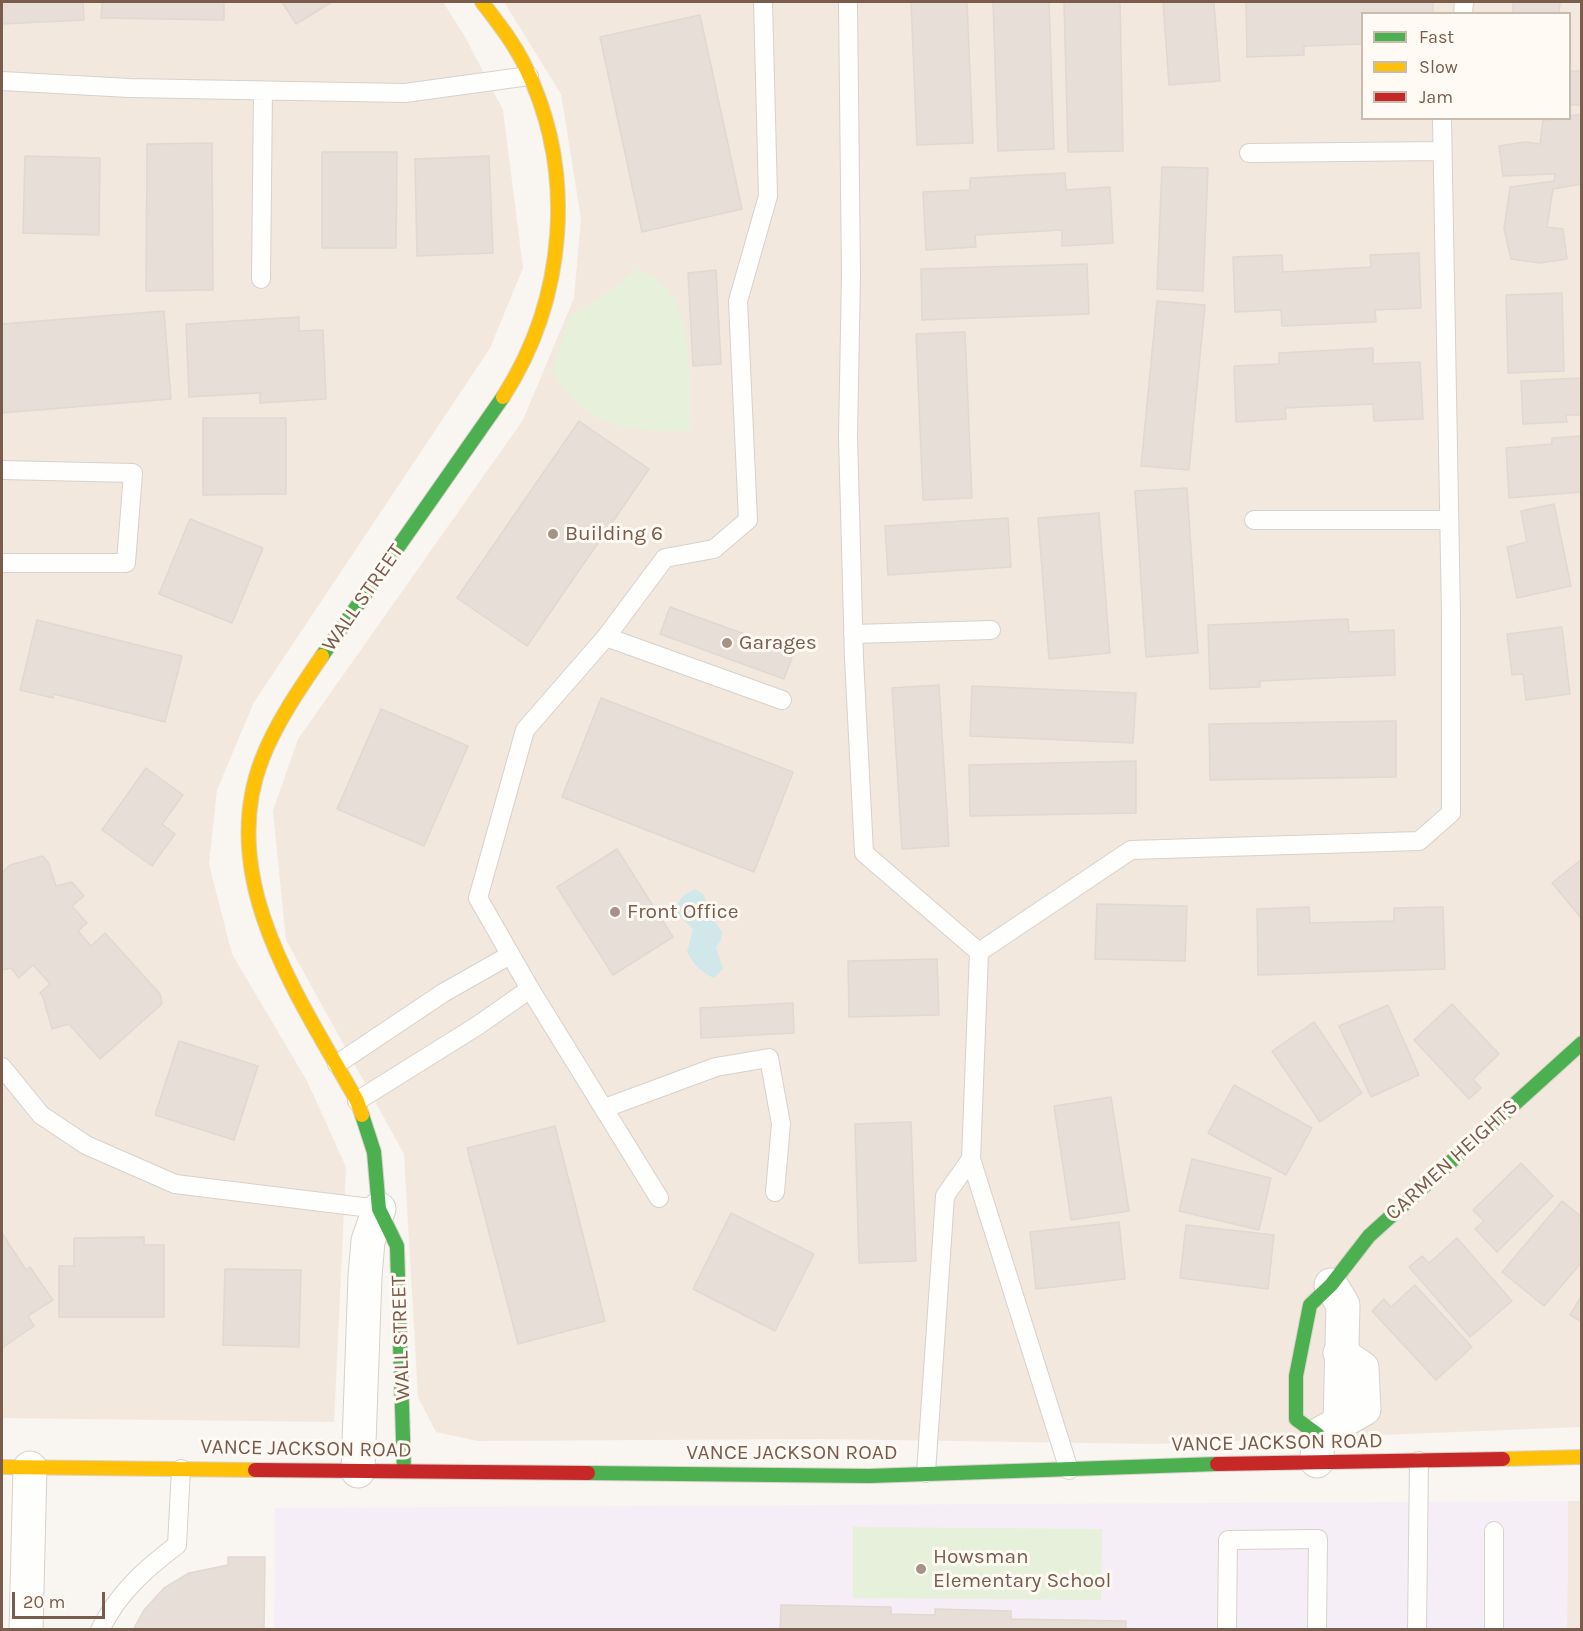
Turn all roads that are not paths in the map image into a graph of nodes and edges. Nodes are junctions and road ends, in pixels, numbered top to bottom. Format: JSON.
{"nodes":[{"id":1,"x":482,"y":2,"type":"edge"},
{"id":2,"x":763,"y":2,"type":"edge"},
{"id":3,"x":848,"y":2,"type":"edge"},
{"id":4,"x":529,"y":76,"type":"junction"},
{"id":5,"x":2,"y":81,"type":"edge"},
{"id":6,"x":263,"y":91,"type":"junction"},
{"id":7,"x":1442,"y":120,"type":"edge"},
{"id":8,"x":1442,"y":151,"type":"junction"},
{"id":9,"x":1249,"y":153,"type":"dead end"},
{"id":10,"x":261,"y":279,"type":"dead end"},
{"id":11,"x":2,"y":470,"type":"edge"},
{"id":12,"x":1254,"y":520,"type":"dead end"},
{"id":13,"x":1449,"y":520,"type":"junction"},
{"id":14,"x":2,"y":563,"type":"edge"},
{"id":15,"x":991,"y":630,"type":"dead end"},
{"id":16,"x":853,"y":633,"type":"junction"},
{"id":17,"x":606,"y":637,"type":"junction"},
{"id":18,"x":782,"y":700,"type":"dead end"},
{"id":19,"x":979,"y":952,"type":"junction"},
{"id":20,"x":510,"y":955,"type":"junction"},
{"id":21,"x":530,"y":989,"type":"junction"},
{"id":22,"x":1581,"y":1043,"type":"edge"},
{"id":23,"x":337,"y":1064,"type":"junction"},
{"id":24,"x":2,"y":1067,"type":"edge"},
{"id":25,"x":357,"y":1101,"type":"junction"},
{"id":26,"x":605,"y":1108,"type":"junction"},
{"id":27,"x":971,"y":1159,"type":"junction"},
{"id":28,"x":775,"y":1192,"type":"dead end"},
{"id":29,"x":660,"y":1198,"type":"dead end"},
{"id":30,"x":379,"y":1209,"type":"junction"},
{"id":31,"x":1331,"y":1285,"type":"junction"},
{"id":32,"x":1325,"y":1439,"type":"junction"},
{"id":33,"x":1581,"y":1457,"type":"edge"},
{"id":34,"x":1419,"y":1461,"type":"junction"},
{"id":35,"x":16,"y":1467,"type":"edge"},
{"id":36,"x":181,"y":1469,"type":"junction"},
{"id":37,"x":1069,"y":1470,"type":"junction"},
{"id":38,"x":358,"y":1471,"type":"junction"},
{"id":39,"x":404,"y":1471,"type":"junction"},
{"id":40,"x":926,"y":1473,"type":"junction"},
{"id":41,"x":1494,"y":1531,"type":"dead end"},
{"id":42,"x":26,"y":1629,"type":"edge"},
{"id":43,"x":100,"y":1629,"type":"edge"},
{"id":44,"x":1227,"y":1629,"type":"edge"},
{"id":45,"x":1317,"y":1629,"type":"edge"},
{"id":46,"x":1417,"y":1629,"type":"edge"},
{"id":47,"x":1494,"y":1629,"type":"edge"}],
"edges":[{"from":1,"to":4,"type":"street","name":"WALL STREET"},
{"from":2,"to":17,"type":"lane"},
{"from":3,"to":16,"type":"lane"},
{"from":4,"to":6,"type":"lane"},
{"from":4,"to":23,"type":"street","name":"WALL STREET"},
{"from":5,"to":6,"type":"lane"},
{"from":6,"to":10,"type":"lane"},
{"from":7,"to":8,"type":"lane"},
{"from":8,"to":9,"type":"lane"},
{"from":8,"to":13,"type":"lane"},
{"from":11,"to":14,"type":"lane"},
{"from":12,"to":13,"type":"lane"},
{"from":13,"to":19,"type":"lane"},
{"from":15,"to":16,"type":"lane"},
{"from":16,"to":19,"type":"lane"},
{"from":17,"to":18,"type":"lane"},
{"from":17,"to":20,"type":"lane"},
{"from":19,"to":27,"type":"lane"},
{"from":20,"to":21,"type":"lane"},
{"from":20,"to":23,"type":"lane"},
{"from":21,"to":25,"type":"lane"},
{"from":21,"to":26,"type":"lane"},
{"from":22,"to":31,"type":"street","name":"CARMEN HEIGHTS"},
{"from":23,"to":25,"type":"street","name":"WALL STREET"},
{"from":24,"to":30,"type":"lane"},
{"from":25,"to":30,"type":"street","name":"WALL STREET"},
{"from":26,"to":28,"type":"lane"},
{"from":26,"to":29,"type":"lane"},
{"from":27,"to":37,"type":"lane"},
{"from":27,"to":40,"type":"lane"},
{"from":30,"to":38,"type":"street","name":"WALL STREET"},
{"from":30,"to":39,"type":"street","name":"WALL STREET"},
{"from":31,"to":32,"type":"street","name":"CARMEN HEIGHTS"},
{"from":31,"to":32,"type":"street"},
{"from":32,"to":34,"type":"street","name":"VANCE JACKSON ROAD"},
{"from":32,"to":37,"type":"street","name":"VANCE JACKSON ROAD"},
{"from":33,"to":34,"type":"street","name":"VANCE JACKSON ROAD"},
{"from":34,"to":46,"type":"lane"},
{"from":35,"to":36,"type":"street","name":"VANCE JACKSON ROAD"},
{"from":35,"to":42,"type":"street"},
{"from":36,"to":38,"type":"street","name":"VANCE JACKSON ROAD"},
{"from":36,"to":43,"type":"lane"},
{"from":37,"to":40,"type":"street","name":"VANCE JACKSON ROAD"},
{"from":38,"to":39,"type":"street","name":"VANCE JACKSON ROAD"},
{"from":39,"to":40,"type":"street","name":"VANCE JACKSON ROAD"},
{"from":41,"to":47,"type":"lane"},
{"from":44,"to":45,"type":"lane"}]}
